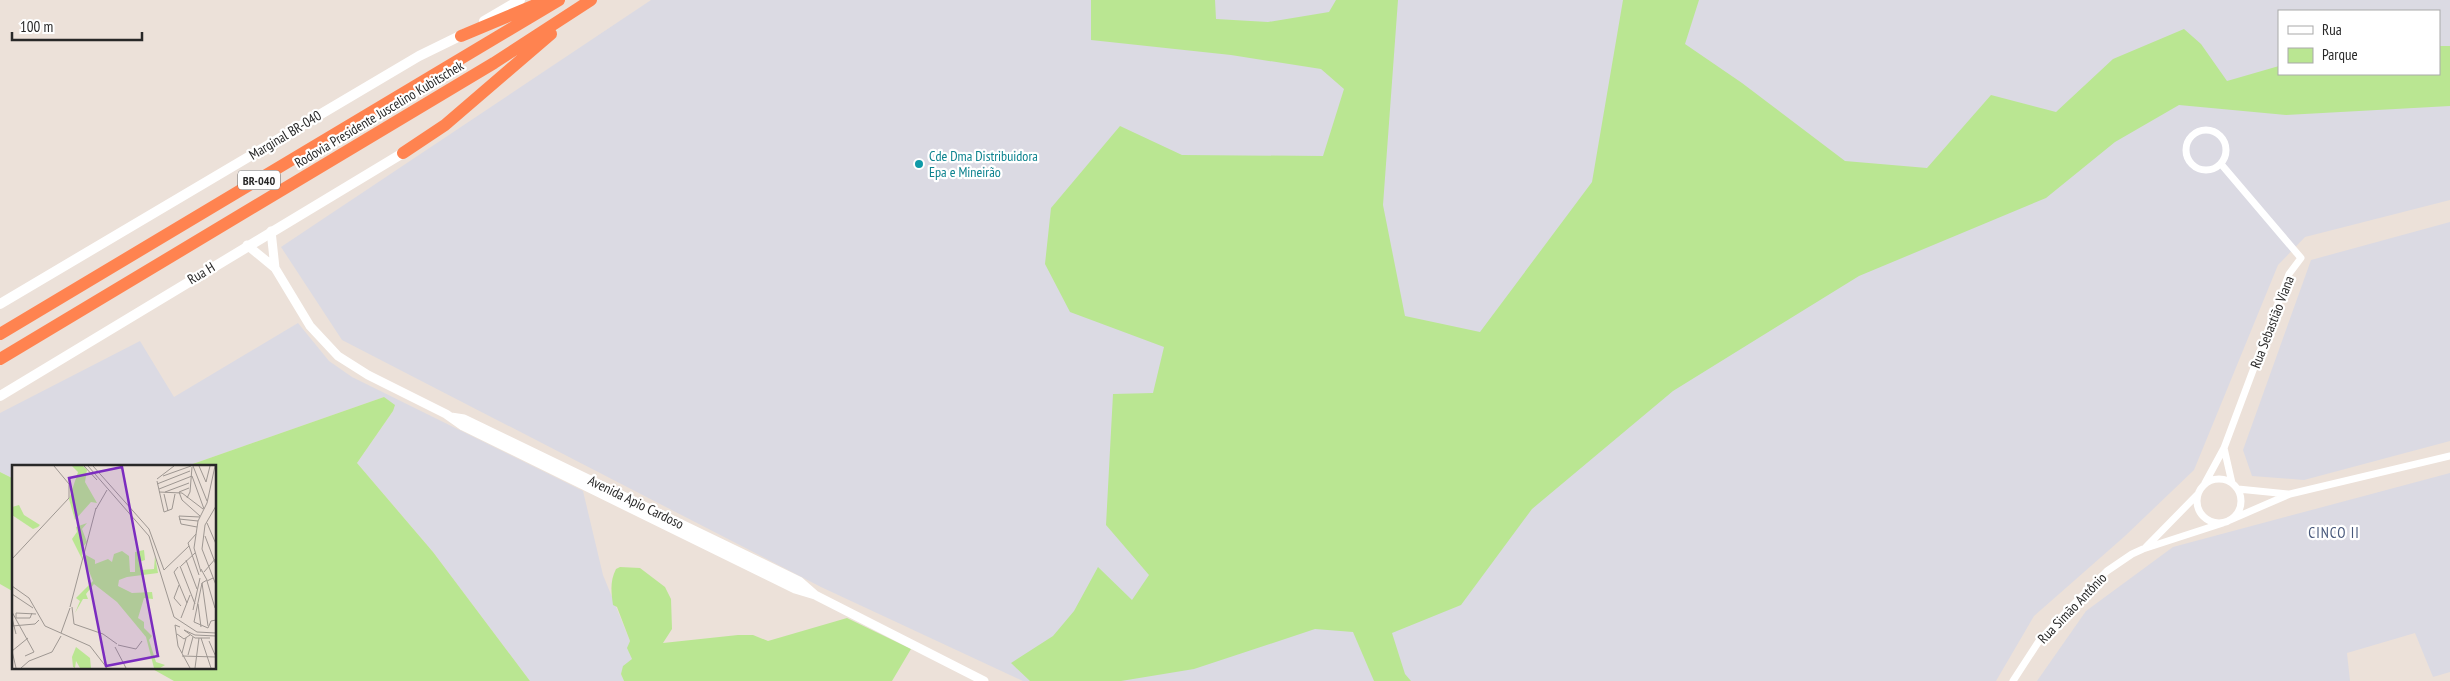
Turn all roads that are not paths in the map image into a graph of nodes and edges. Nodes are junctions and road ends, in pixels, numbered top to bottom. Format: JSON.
{"nodes":[{"id":1,"x":520,"y":0,"type":"edge"},
{"id":2,"x":547,"y":0,"type":"edge"},
{"id":3,"x":559,"y":0,"type":"edge"},
{"id":4,"x":588,"y":2,"type":"edge"},
{"id":5,"x":461,"y":36,"type":"junction"},
{"id":6,"x":403,"y":153,"type":"joint"},
{"id":7,"x":2221,"y":164,"type":"junction"},
{"id":8,"x":271,"y":231,"type":"junction"},
{"id":9,"x":247,"y":246,"type":"junction"},
{"id":10,"x":275,"y":268,"type":"junction"},
{"id":11,"x":0,"y":304,"type":"edge"},
{"id":12,"x":0,"y":334,"type":"edge"},
{"id":13,"x":0,"y":359,"type":"edge"},
{"id":14,"x":0,"y":396,"type":"edge"},
{"id":15,"x":2224,"y":448,"type":"junction"},
{"id":16,"x":2450,"y":456,"type":"edge"},
{"id":17,"x":2205,"y":483,"type":"junction"},
{"id":18,"x":2232,"y":483,"type":"junction"},
{"id":19,"x":2238,"y":489,"type":"junction"},
{"id":20,"x":2290,"y":494,"type":"junction"},
{"id":21,"x":2197,"y":495,"type":"junction"},
{"id":22,"x":2227,"y":521,"type":"junction"},
{"id":23,"x":2144,"y":549,"type":"junction"},
{"id":24,"x":984,"y":681,"type":"edge"},
{"id":25,"x":2013,"y":681,"type":"edge"}],
"edges":[{"from":1,"to":5,"type":"main road","name":"Marginal BR-040"},
{"from":2,"to":5,"type":"highway"},
{"from":3,"to":12,"type":"highway","name":"Rodovia Presidente Juscelino Kubitschek","number":"BR-040"},
{"from":4,"to":6,"type":"highway"},
{"from":4,"to":13,"type":"highway","name":"Rodovia Presidente Juscelino Kubitschek","number":"BR-040"},
{"from":5,"to":11,"type":"main road","name":"Marginal BR-040"},
{"from":6,"to":8,"type":"main road","name":"Rua H"},
{"from":7,"to":7,"type":"street"},
{"from":7,"to":15,"type":"street","name":"Rua Sebastião Viana"},
{"from":8,"to":9,"type":"main road","name":"Rua H"},
{"from":8,"to":10,"type":"street","name":"Avenida Apio Cardoso"},
{"from":9,"to":10,"type":"street","name":"Avenida Apio Cardoso"},
{"from":9,"to":14,"type":"main road","name":"Rua H"},
{"from":10,"to":24,"type":"street","name":"Avenida Apio Cardoso"},
{"from":15,"to":17,"type":"street","name":"Rua Sebastião Viana"},
{"from":15,"to":18,"type":"street"},
{"from":16,"to":20,"type":"street","name":"Rua Simão Antônio"},
{"from":17,"to":18,"type":"street"},
{"from":17,"to":21,"type":"street"},
{"from":18,"to":19,"type":"street"},
{"from":19,"to":20,"type":"street","name":"Rua Simão Antônio"},
{"from":19,"to":22,"type":"street"},
{"from":20,"to":22,"type":"street","name":"Rua Simão Antônio"},
{"from":21,"to":22,"type":"street"},
{"from":21,"to":23,"type":"street","name":"Rua Simão Antônio"},
{"from":22,"to":23,"type":"street","name":"Rua Simão Antônio"},
{"from":23,"to":25,"type":"street","name":"Rua Simão Antônio"}]}
